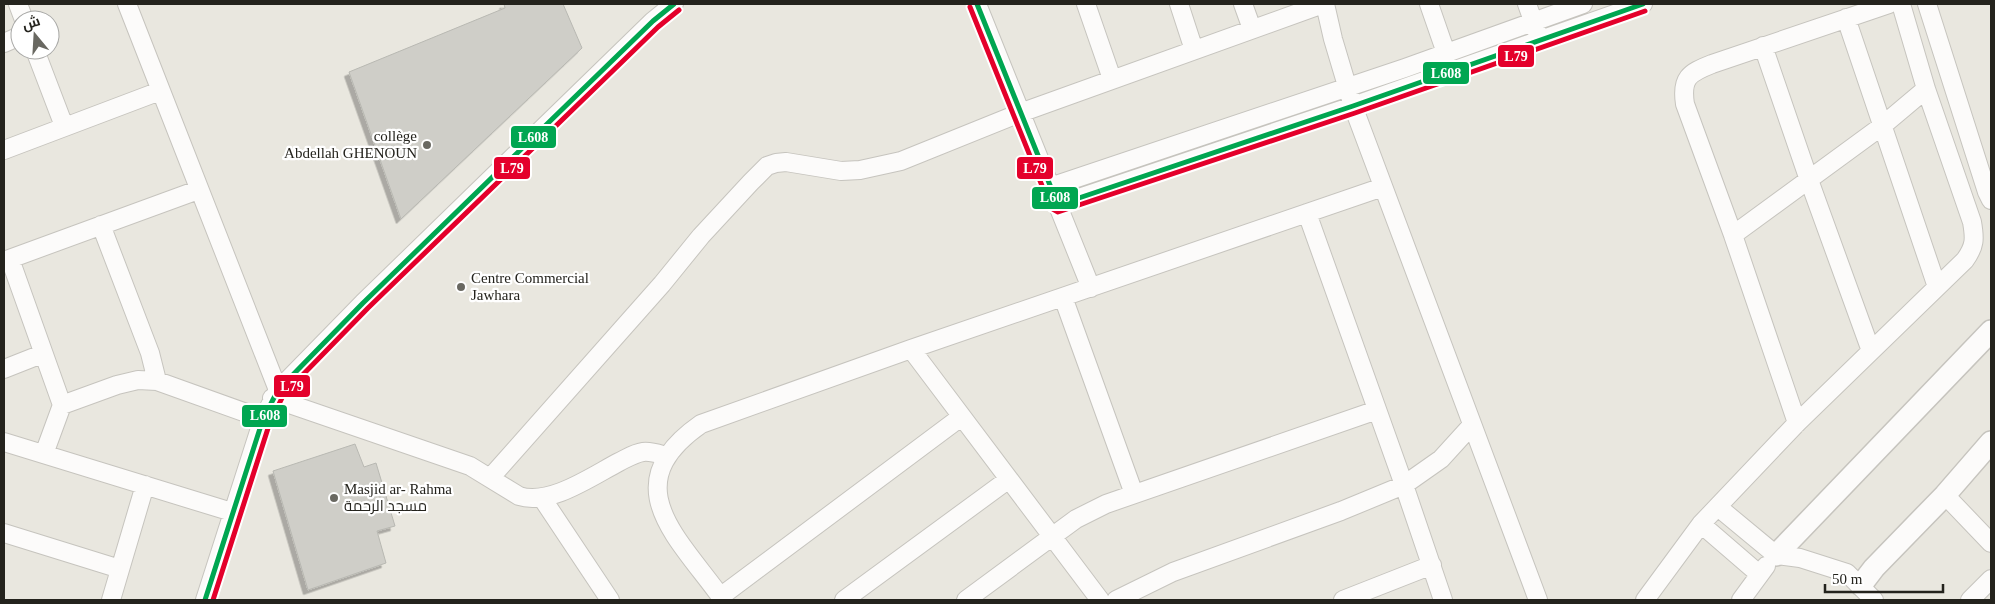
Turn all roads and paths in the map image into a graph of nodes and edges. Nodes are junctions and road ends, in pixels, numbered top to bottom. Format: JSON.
{"nodes":[{"id":1,"x":127,"y":4,"type":"edge"},
{"id":2,"x":674,"y":4,"type":"edge"},
{"id":3,"x":977,"y":4,"type":"edge"},
{"id":4,"x":1086,"y":4,"type":"edge"},
{"id":5,"x":1179,"y":4,"type":"edge"},
{"id":6,"x":1243,"y":4,"type":"edge"},
{"id":7,"x":1324,"y":4,"type":"edge"},
{"id":8,"x":1429,"y":4,"type":"edge"},
{"id":9,"x":1527,"y":4,"type":"edge"},
{"id":10,"x":1583,"y":4,"type":"edge"},
{"id":11,"x":1643,"y":4,"type":"edge"},
{"id":12,"x":1889,"y":4,"type":"edge"},
{"id":13,"x":1901,"y":4,"type":"edge"},
{"id":14,"x":1927,"y":4,"type":"edge"},
{"id":15,"x":1551,"y":9,"type":"edge"},
{"id":16,"x":1846,"y":18,"type":"junction"},
{"id":17,"x":1533,"y":22,"type":"junction"},
{"id":18,"x":1252,"y":29,"type":"junction"},
{"id":19,"x":1560,"y":34,"type":"junction"},
{"id":20,"x":1540,"y":41,"type":"junction"},
{"id":21,"x":1763,"y":46,"type":"junction"},
{"id":22,"x":1194,"y":50,"type":"junction"},
{"id":23,"x":1446,"y":53,"type":"junction"},
{"id":24,"x":39,"y":60,"type":"edge"},
{"id":25,"x":1112,"y":79,"type":"junction"},
{"id":26,"x":1347,"y":88,"type":"junction"},
{"id":27,"x":1926,"y":89,"type":"junction"},
{"id":28,"x":160,"y":91,"type":"junction"},
{"id":29,"x":1353,"y":106,"type":"junction"},
{"id":30,"x":1020,"y":113,"type":"junction"},
{"id":31,"x":64,"y":126,"type":"junction"},
{"id":32,"x":1882,"y":126,"type":"junction"},
{"id":33,"x":4,"y":150,"type":"edge"},
{"id":34,"x":1809,"y":180,"type":"junction"},
{"id":35,"x":1050,"y":187,"type":"junction"},
{"id":36,"x":1383,"y":187,"type":"junction"},
{"id":37,"x":198,"y":190,"type":"junction"},
{"id":38,"x":1991,"y":200,"type":"edge"},
{"id":39,"x":1058,"y":205,"type":"junction"},
{"id":40,"x":1307,"y":213,"type":"junction"},
{"id":41,"x":101,"y":225,"type":"junction"},
{"id":42,"x":1733,"y":235,"type":"junction"},
{"id":43,"x":7,"y":260,"type":"edge"},
{"id":44,"x":1937,"y":287,"type":"junction"},
{"id":45,"x":1090,"y":288,"type":"junction"},
{"id":46,"x":1063,"y":297,"type":"junction"},
{"id":47,"x":1991,"y":331,"type":"edge"},
{"id":48,"x":911,"y":348,"type":"junction"},
{"id":49,"x":1871,"y":351,"type":"junction"},
{"id":50,"x":42,"y":354,"type":"junction"},
{"id":51,"x":4,"y":369,"type":"edge"},
{"id":52,"x":157,"y":382,"type":"junction"},
{"id":53,"x":275,"y":394,"type":"junction"},
{"id":54,"x":62,"y":405,"type":"junction"},
{"id":55,"x":1377,"y":410,"type":"junction"},
{"id":56,"x":961,"y":416,"type":"junction"},
{"id":57,"x":264,"y":419,"type":"junction"},
{"id":58,"x":1797,"y":423,"type":"junction"},
{"id":59,"x":1471,"y":426,"type":"junction"},
{"id":60,"x":4,"y":442,"type":"edge"},
{"id":61,"x":1991,"y":442,"type":"edge"},
{"id":62,"x":44,"y":454,"type":"junction"},
{"id":63,"x":666,"y":456,"type":"junction"},
{"id":64,"x":491,"y":477,"type":"junction"},
{"id":65,"x":1009,"y":479,"type":"junction"},
{"id":66,"x":145,"y":485,"type":"junction"},
{"id":67,"x":1404,"y":485,"type":"junction"},
{"id":68,"x":1134,"y":494,"type":"junction"},
{"id":69,"x":1945,"y":495,"type":"junction"},
{"id":70,"x":542,"y":498,"type":"junction"},
{"id":71,"x":1718,"y":507,"type":"junction"},
{"id":72,"x":232,"y":512,"type":"junction"},
{"id":73,"x":1701,"y":524,"type":"junction"},
{"id":74,"x":4,"y":533,"type":"edge"},
{"id":75,"x":1052,"y":537,"type":"junction"},
{"id":76,"x":1991,"y":542,"type":"edge"},
{"id":77,"x":1776,"y":555,"type":"junction"},
{"id":78,"x":1432,"y":565,"type":"junction"},
{"id":79,"x":120,"y":569,"type":"junction"},
{"id":80,"x":1759,"y":574,"type":"junction"},
{"id":81,"x":1991,"y":579,"type":"edge"},
{"id":82,"x":1868,"y":593,"type":"edge"},
{"id":83,"x":722,"y":599,"type":"edge"},
{"id":84,"x":111,"y":600,"type":"edge"},
{"id":85,"x":205,"y":600,"type":"edge"},
{"id":86,"x":610,"y":600,"type":"edge"},
{"id":87,"x":844,"y":600,"type":"edge"},
{"id":88,"x":966,"y":600,"type":"edge"},
{"id":89,"x":1100,"y":600,"type":"edge"},
{"id":90,"x":1116,"y":600,"type":"edge"},
{"id":91,"x":1343,"y":600,"type":"edge"},
{"id":92,"x":1443,"y":600,"type":"edge"},
{"id":93,"x":1538,"y":600,"type":"edge"},
{"id":94,"x":1645,"y":600,"type":"edge"},
{"id":95,"x":1741,"y":600,"type":"edge"},
{"id":96,"x":1970,"y":600,"type":"edge"}],
"edges":[{"from":1,"to":28,"type":"street"},
{"from":2,"to":53,"type":"street"},
{"from":3,"to":30,"type":"street"},
{"from":4,"to":25,"type":"street"},
{"from":5,"to":22,"type":"street"},
{"from":6,"to":18,"type":"street"},
{"from":7,"to":18,"type":"street"},
{"from":7,"to":26,"type":"street"},
{"from":8,"to":23,"type":"street"},
{"from":9,"to":17,"type":"street"},
{"from":10,"to":15,"type":"street"},
{"from":11,"to":19,"type":"street"},
{"from":12,"to":16,"type":"street"},
{"from":13,"to":27,"type":"street"},
{"from":14,"to":38,"type":"street"},
{"from":15,"to":17,"type":"street"},
{"from":15,"to":19,"type":"street"},
{"from":16,"to":21,"type":"street"},
{"from":16,"to":32,"type":"street"},
{"from":17,"to":20,"type":"street"},
{"from":17,"to":23,"type":"street"},
{"from":18,"to":22,"type":"street"},
{"from":19,"to":20,"type":"street"},
{"from":20,"to":29,"type":"street"},
{"from":21,"to":34,"type":"street"},
{"from":21,"to":42,"type":"street"},
{"from":22,"to":25,"type":"street"},
{"from":23,"to":26,"type":"street"},
{"from":24,"to":31,"type":"street"},
{"from":25,"to":30,"type":"street"},
{"from":26,"to":29,"type":"street"},
{"from":26,"to":35,"type":"street"},
{"from":27,"to":32,"type":"street"},
{"from":27,"to":44,"type":"street"},
{"from":28,"to":31,"type":"street"},
{"from":28,"to":37,"type":"street"},
{"from":29,"to":36,"type":"street"},
{"from":29,"to":39,"type":"street"},
{"from":30,"to":35,"type":"street"},
{"from":30,"to":64,"type":"street"},
{"from":31,"to":33,"type":"street"},
{"from":32,"to":34,"type":"street"},
{"from":32,"to":44,"type":"street"},
{"from":34,"to":42,"type":"street"},
{"from":34,"to":49,"type":"street"},
{"from":35,"to":39,"type":"street"},
{"from":36,"to":40,"type":"street"},
{"from":36,"to":59,"type":"street"},
{"from":37,"to":41,"type":"street"},
{"from":37,"to":53,"type":"street"},
{"from":39,"to":45,"type":"street"},
{"from":40,"to":45,"type":"street"},
{"from":40,"to":55,"type":"street"},
{"from":41,"to":43,"type":"street"},
{"from":41,"to":52,"type":"street"},
{"from":42,"to":58,"type":"street"},
{"from":43,"to":50,"type":"street"},
{"from":44,"to":49,"type":"street"},
{"from":45,"to":46,"type":"street"},
{"from":46,"to":48,"type":"street"},
{"from":46,"to":68,"type":"street"},
{"from":47,"to":77,"type":"street"},
{"from":48,"to":56,"type":"street"},
{"from":48,"to":63,"type":"street"},
{"from":49,"to":58,"type":"street"},
{"from":50,"to":51,"type":"street"},
{"from":50,"to":54,"type":"street"},
{"from":52,"to":54,"type":"street"},
{"from":52,"to":57,"type":"street"},
{"from":53,"to":57,"type":"street"},
{"from":53,"to":64,"type":"street"},
{"from":54,"to":62,"type":"street"},
{"from":55,"to":67,"type":"street"},
{"from":55,"to":68,"type":"street"},
{"from":56,"to":65,"type":"street"},
{"from":56,"to":83,"type":"street"},
{"from":57,"to":72,"type":"street"},
{"from":58,"to":71,"type":"street"},
{"from":59,"to":67,"type":"street"},
{"from":59,"to":93,"type":"street"},
{"from":60,"to":62,"type":"street"},
{"from":61,"to":69,"type":"street"},
{"from":62,"to":66,"type":"street"},
{"from":63,"to":70,"type":"street"},
{"from":63,"to":83,"type":"street"},
{"from":64,"to":70,"type":"street"},
{"from":65,"to":75,"type":"street"},
{"from":65,"to":87,"type":"street"},
{"from":66,"to":72,"type":"street"},
{"from":66,"to":79,"type":"street"},
{"from":67,"to":78,"type":"street"},
{"from":67,"to":90,"type":"street"},
{"from":68,"to":75,"type":"street"},
{"from":69,"to":76,"type":"street"},
{"from":69,"to":82,"type":"street"},
{"from":70,"to":86,"type":"street"},
{"from":71,"to":73,"type":"street"},
{"from":71,"to":77,"type":"street"},
{"from":72,"to":85,"type":"street"},
{"from":73,"to":80,"type":"street"},
{"from":73,"to":94,"type":"street"},
{"from":74,"to":79,"type":"street"},
{"from":75,"to":88,"type":"street"},
{"from":75,"to":89,"type":"street"},
{"from":77,"to":80,"type":"street"},
{"from":77,"to":82,"type":"street"},
{"from":78,"to":91,"type":"street"},
{"from":78,"to":92,"type":"street"},
{"from":79,"to":84,"type":"street"},
{"from":80,"to":95,"type":"street"},
{"from":81,"to":96,"type":"street"}]}
